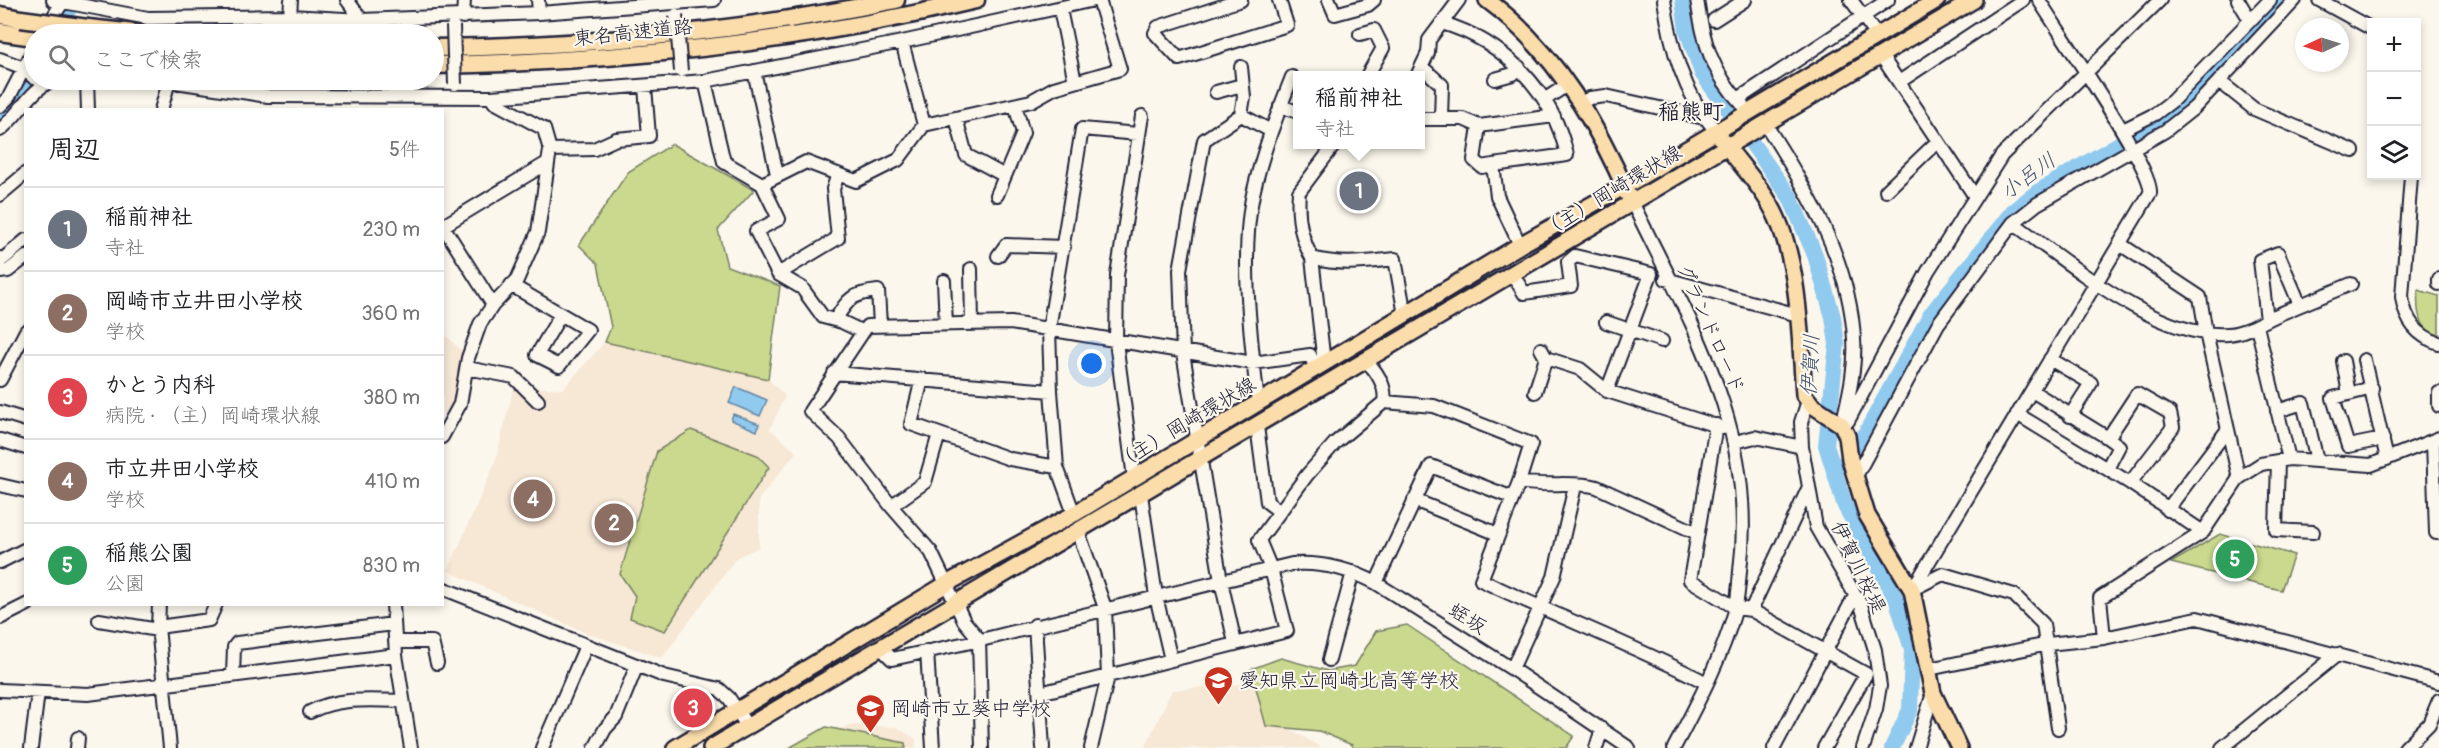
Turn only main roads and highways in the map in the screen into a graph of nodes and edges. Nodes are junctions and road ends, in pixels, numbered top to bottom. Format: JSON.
{"nodes":[{"id":1,"x":896,"y":0,"type":"edge"},
{"id":2,"x":976,"y":0,"type":"edge"},
{"id":3,"x":1487,"y":0,"type":"edge"},
{"id":4,"x":1937,"y":0,"type":"edge"},
{"id":5,"x":1974,"y":0,"type":"edge"},
{"id":6,"x":0,"y":15,"type":"edge"},
{"id":7,"x":19,"y":27,"type":"junction"},
{"id":8,"x":24,"y":27,"type":"edge"},
{"id":9,"x":24,"y":30,"type":"edge"},
{"id":10,"x":0,"y":32,"type":"edge"},
{"id":11,"x":444,"y":48,"type":"edge"},
{"id":12,"x":444,"y":64,"type":"edge"},
{"id":13,"x":1714,"y":130,"type":"junction"},
{"id":14,"x":1726,"y":147,"type":"junction"},
{"id":15,"x":1625,"y":186,"type":"junction"},
{"id":16,"x":1632,"y":202,"type":"junction"},
{"id":17,"x":675,"y":748,"type":"edge"},
{"id":18,"x":711,"y":748,"type":"edge"},
{"id":19,"x":1959,"y":748,"type":"edge"}],
"edges":[{"from":1,"to":11,"type":"highway","name":"東名高速道路"},
{"from":2,"to":12,"type":"highway","name":"東名高速道路"},
{"from":3,"to":15,"type":"main road"},
{"from":4,"to":13,"type":"main road","name":"（主）岡崎環状線"},
{"from":5,"to":14,"type":"main road","name":"（主）岡崎環状線"},
{"from":6,"to":7,"type":"highway"},
{"from":7,"to":8,"type":"highway","bridge":true},
{"from":7,"to":9,"type":"highway"},
{"from":7,"to":10,"type":"highway"},
{"from":13,"to":14,"type":"main road"},
{"from":13,"to":15,"type":"main road","name":"（主）岡崎環状線"},
{"from":14,"to":16,"type":"main road","name":"（主）岡崎環状線"},
{"from":14,"to":19,"type":"main road"},
{"from":15,"to":16,"type":"main road"},
{"from":15,"to":17,"type":"main road","name":"（主）岡崎環状線"},
{"from":16,"to":18,"type":"main road","name":"（主）岡崎環状線"}]}
